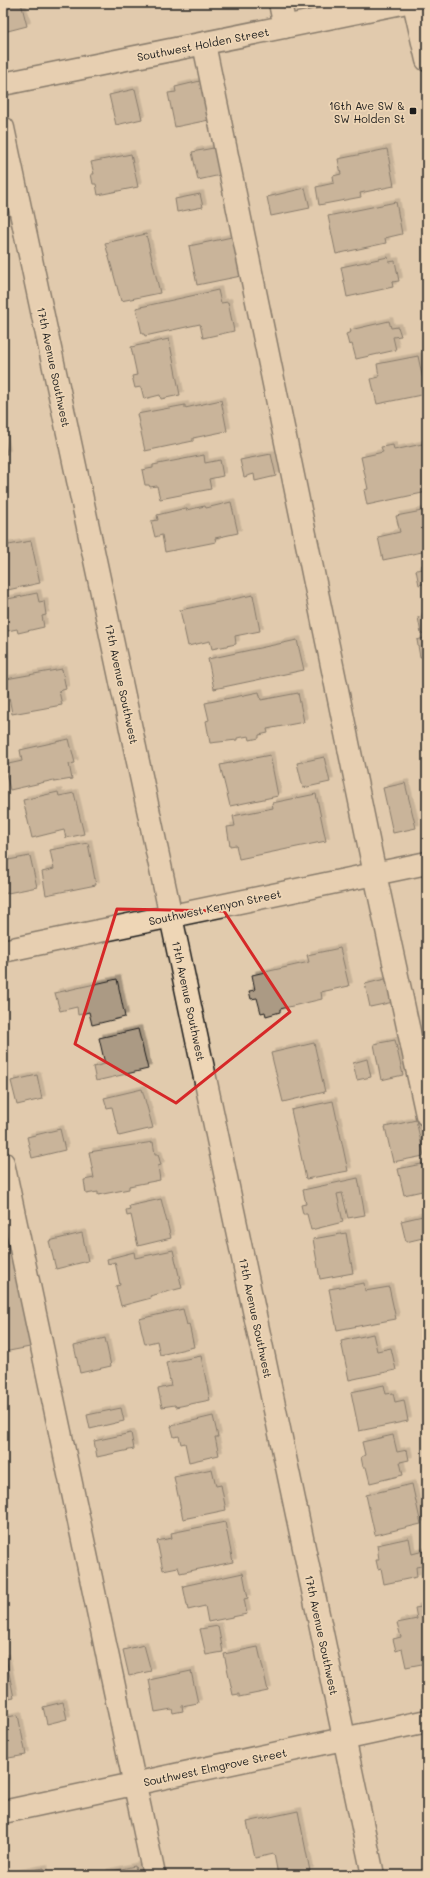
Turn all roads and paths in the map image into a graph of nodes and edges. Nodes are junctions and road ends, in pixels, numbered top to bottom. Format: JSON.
{"nodes":[{"id":1,"x":280,"y":3,"type":"edge"},
{"id":2,"x":402,"y":3,"type":"edge"},
{"id":3,"x":414,"y":3,"type":"edge"},
{"id":4,"x":285,"y":27,"type":"junction"},
{"id":5,"x":204,"y":44,"type":"junction"},
{"id":6,"x":427,"y":60,"type":"edge"},
{"id":7,"x":3,"y":84,"type":"edge"},
{"id":8,"x":3,"y":128,"type":"edge"},
{"id":9,"x":427,"y":863,"type":"edge"},
{"id":10,"x":375,"y":874,"type":"junction"},
{"id":11,"x":171,"y":915,"type":"junction"},
{"id":12,"x":3,"y":951,"type":"edge"},
{"id":13,"x":427,"y":1115,"type":"edge"},
{"id":14,"x":3,"y":1163,"type":"edge"},
{"id":15,"x":427,"y":1721,"type":"edge"},
{"id":16,"x":344,"y":1739,"type":"junction"},
{"id":17,"x":135,"y":1784,"type":"junction"},
{"id":18,"x":3,"y":1812,"type":"edge"},
{"id":19,"x":154,"y":1875,"type":"edge"},
{"id":20,"x":373,"y":1875,"type":"edge"}],
"edges":[{"from":1,"to":4,"type":"street"},
{"from":2,"to":4,"type":"street","name":"Southwest Holden Street"},
{"from":3,"to":6,"type":"street"},
{"from":4,"to":5,"type":"street","name":"Southwest Holden Street"},
{"from":5,"to":7,"type":"street","name":"Southwest Holden Street"},
{"from":5,"to":10,"type":"street"},
{"from":8,"to":11,"type":"street","name":"17th Avenue Southwest"},
{"from":9,"to":10,"type":"street","name":"Southwest Kenyon Street"},
{"from":10,"to":11,"type":"street","name":"Southwest Kenyon Street"},
{"from":10,"to":13,"type":"street"},
{"from":11,"to":12,"type":"street","name":"Southwest Kenyon Street"},
{"from":11,"to":16,"type":"street","name":"17th Avenue Southwest"},
{"from":14,"to":17,"type":"street"},
{"from":15,"to":16,"type":"street","name":"Southwest Elmgrove Street"},
{"from":16,"to":17,"type":"street","name":"Southwest Elmgrove Street"},
{"from":16,"to":20,"type":"street","name":"17th Avenue Southwest"},
{"from":17,"to":18,"type":"street","name":"Southwest Elmgrove Street"},
{"from":17,"to":19,"type":"street"}]}
